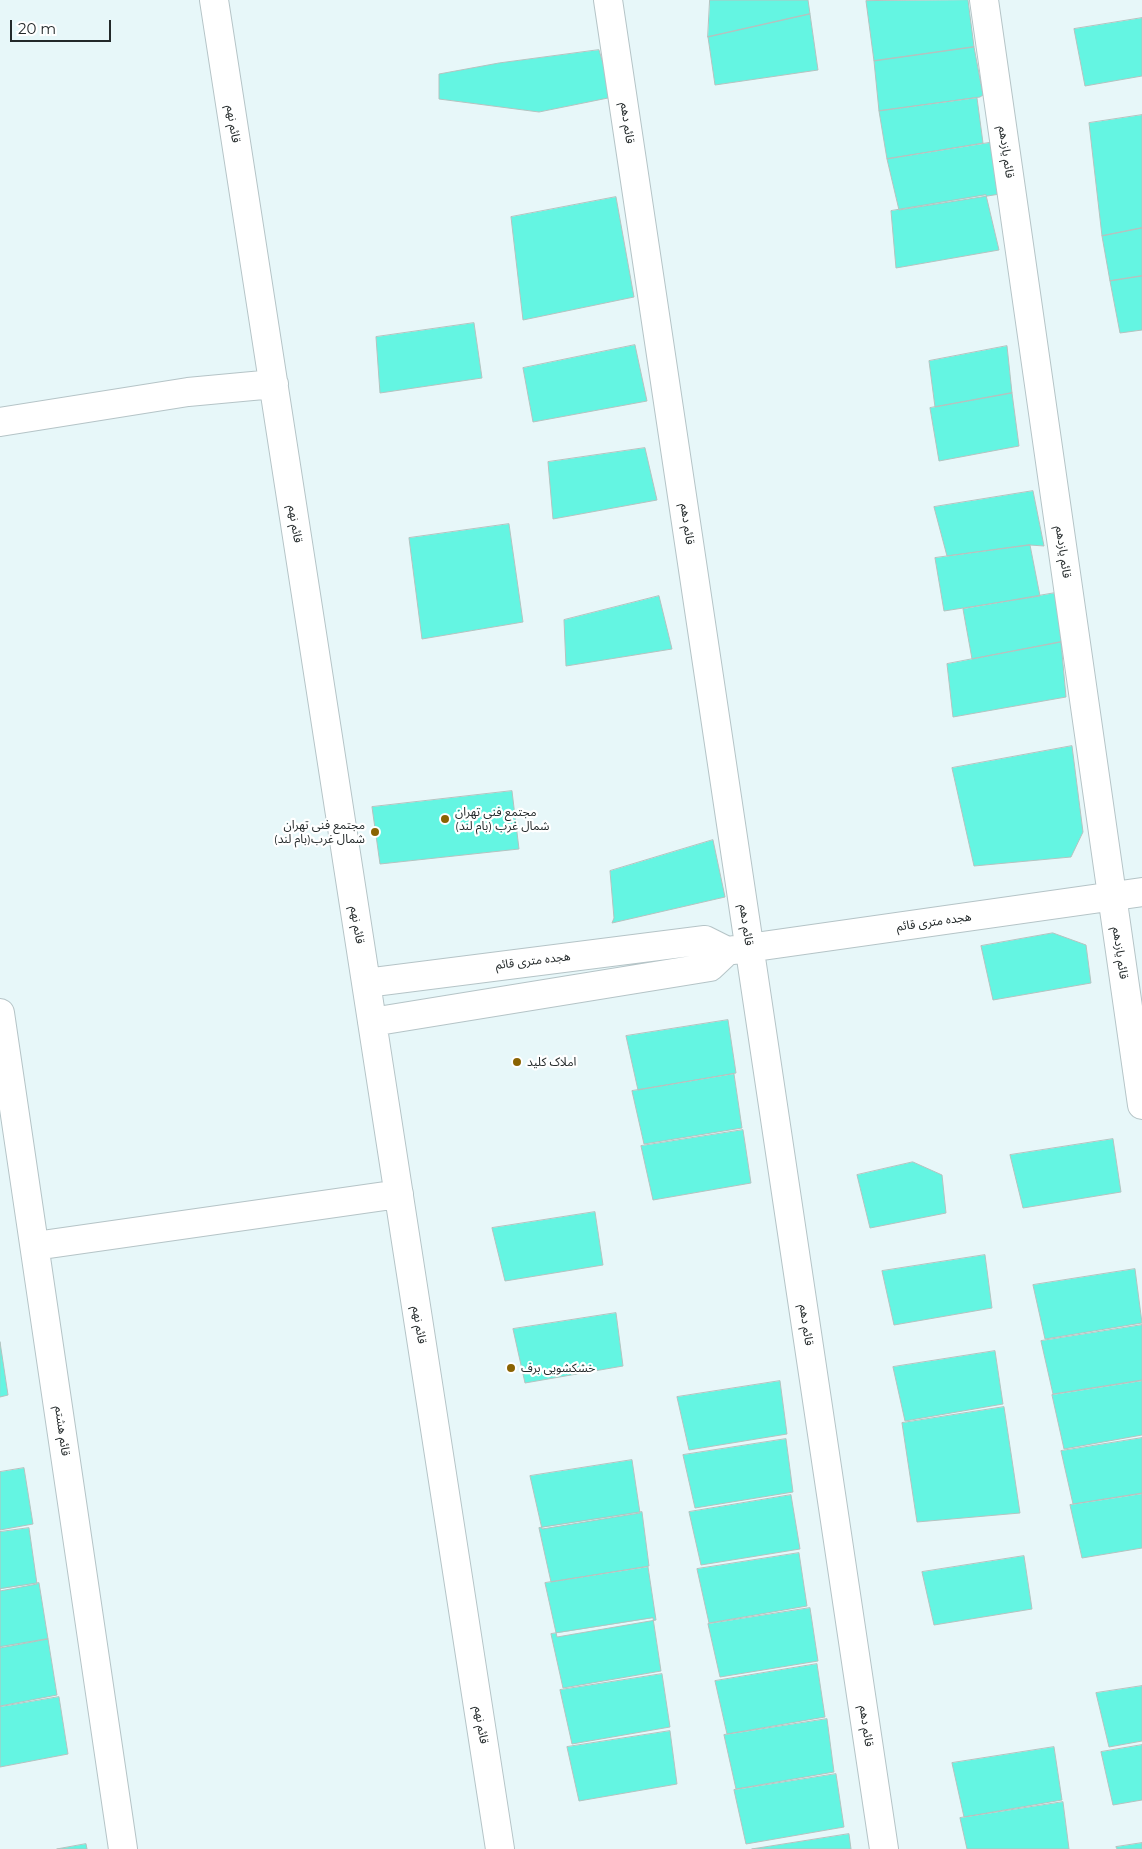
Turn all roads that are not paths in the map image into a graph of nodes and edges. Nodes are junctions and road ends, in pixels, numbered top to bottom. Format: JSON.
{"nodes":[{"id":1,"x":214,"y":0,"type":"edge"},
{"id":2,"x":608,"y":0,"type":"edge"},
{"id":3,"x":984,"y":0,"type":"edge"},
{"id":4,"x":274,"y":384,"type":"junction"},
{"id":5,"x":0,"y":422,"type":"edge"},
{"id":6,"x":1142,"y":892,"type":"edge"},
{"id":7,"x":1112,"y":896,"type":"junction"},
{"id":8,"x":738,"y":949,"type":"junction"},
{"id":9,"x":366,"y":982,"type":"junction"},
{"id":10,"x":0,"y":1013,"type":"edge"},
{"id":11,"x":372,"y":1022,"type":"junction"},
{"id":12,"x":4,"y":1069,"type":"edge"},
{"id":13,"x":1142,"y":1105,"type":"edge"},
{"id":14,"x":399,"y":1194,"type":"junction"},
{"id":15,"x":35,"y":1246,"type":"junction"},
{"id":16,"x":124,"y":1849,"type":"edge"},
{"id":17,"x":500,"y":1849,"type":"edge"},
{"id":18,"x":884,"y":1849,"type":"edge"}],
"edges":[{"from":1,"to":4,"type":"street","name":"قائم نهم"},
{"from":2,"to":8,"type":"street","name":"قائم دهم"},
{"from":3,"to":7,"type":"street","name":"قائم یازدهم"},
{"from":4,"to":5,"type":"street"},
{"from":4,"to":9,"type":"street","name":"قائم نهم"},
{"from":6,"to":7,"type":"street","name":"هجده متری قائم"},
{"from":7,"to":8,"type":"street","name":"هجده متری قائم"},
{"from":7,"to":13,"type":"street","name":"قائم یازدهم"},
{"from":8,"to":9,"type":"street","name":"هجده متری قائم"},
{"from":8,"to":11,"type":"street"},
{"from":8,"to":18,"type":"street","name":"قائم دهم"},
{"from":9,"to":11,"type":"street","name":"قائم نهم"},
{"from":10,"to":12,"type":"street","name":"قائم هشتم"},
{"from":11,"to":14,"type":"street","name":"قائم نهم"},
{"from":12,"to":15,"type":"street","name":"قائم هشتم"},
{"from":14,"to":15,"type":"street"},
{"from":14,"to":17,"type":"street","name":"قائم نهم"},
{"from":15,"to":16,"type":"street","name":"قائم هشتم"}]}
